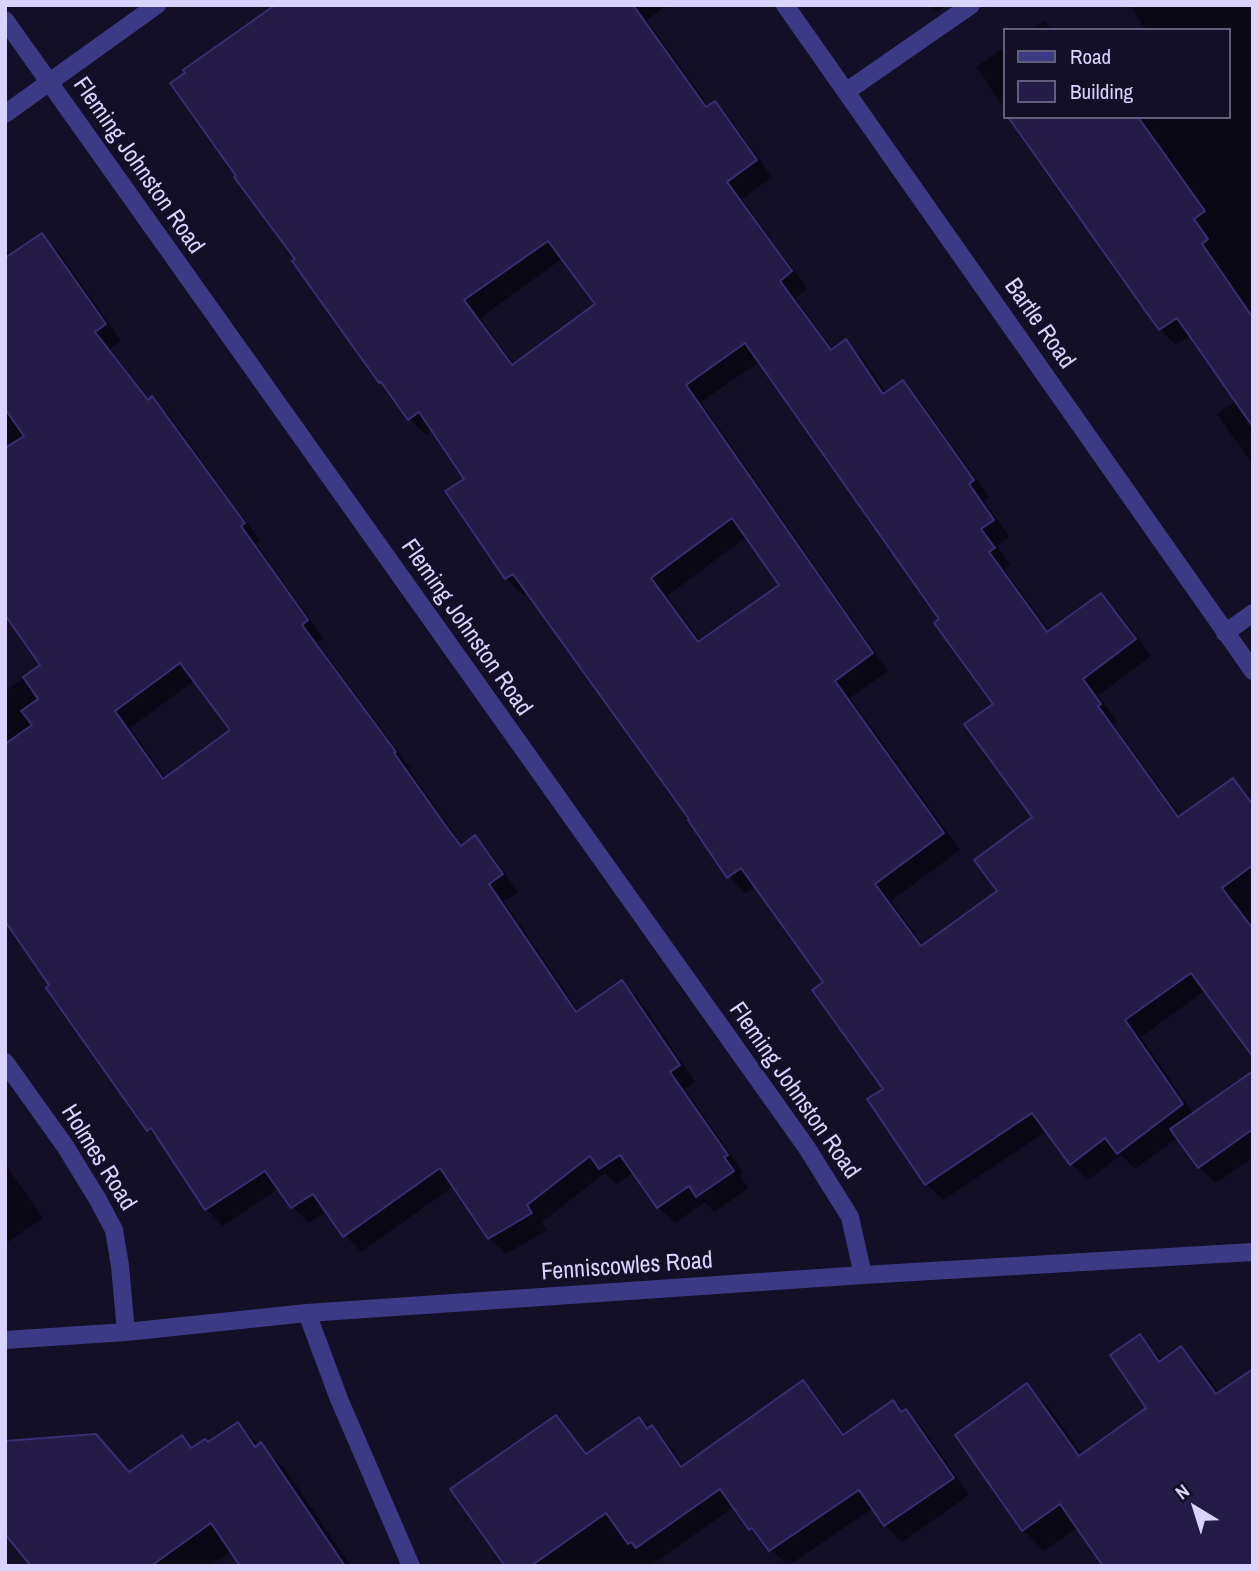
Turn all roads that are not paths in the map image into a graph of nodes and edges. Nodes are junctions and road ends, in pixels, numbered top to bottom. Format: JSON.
{"nodes":[{"id":1,"x":157,"y":5,"type":"edge"},
{"id":2,"x":785,"y":5,"type":"edge"},
{"id":3,"x":971,"y":5,"type":"edge"},
{"id":4,"x":5,"y":20,"type":"edge"},
{"id":5,"x":49,"y":83,"type":"junction"},
{"id":6,"x":847,"y":91,"type":"junction"},
{"id":7,"x":5,"y":114,"type":"edge"},
{"id":8,"x":1253,"y":613,"type":"edge"},
{"id":9,"x":1225,"y":633,"type":"junction"},
{"id":10,"x":1253,"y":671,"type":"edge"},
{"id":11,"x":5,"y":1062,"type":"edge"},
{"id":12,"x":1253,"y":1252,"type":"edge"},
{"id":13,"x":863,"y":1275,"type":"junction"},
{"id":14,"x":307,"y":1313,"type":"junction"},
{"id":15,"x":127,"y":1332,"type":"junction"},
{"id":16,"x":5,"y":1340,"type":"edge"},
{"id":17,"x":411,"y":1566,"type":"edge"}],
"edges":[{"from":1,"to":5,"type":"street"},
{"from":2,"to":6,"type":"street","name":"Bartle Road"},
{"from":3,"to":6,"type":"street"},
{"from":4,"to":5,"type":"street","name":"Fleming Johnston Road"},
{"from":5,"to":7,"type":"street"},
{"from":5,"to":13,"type":"street","name":"Fleming Johnston Road"},
{"from":6,"to":9,"type":"street","name":"Bartle Road"},
{"from":8,"to":9,"type":"street"},
{"from":9,"to":10,"type":"street","name":"Bartle Road"},
{"from":11,"to":15,"type":"street","name":"Holmes Road"},
{"from":12,"to":13,"type":"street","name":"Fenniscowles Road"},
{"from":13,"to":14,"type":"street","name":"Fenniscowles Road"},
{"from":14,"to":15,"type":"street","name":"Fenniscowles Road"},
{"from":14,"to":17,"type":"street"},
{"from":15,"to":16,"type":"street","name":"Fenniscowles Road"}]}
